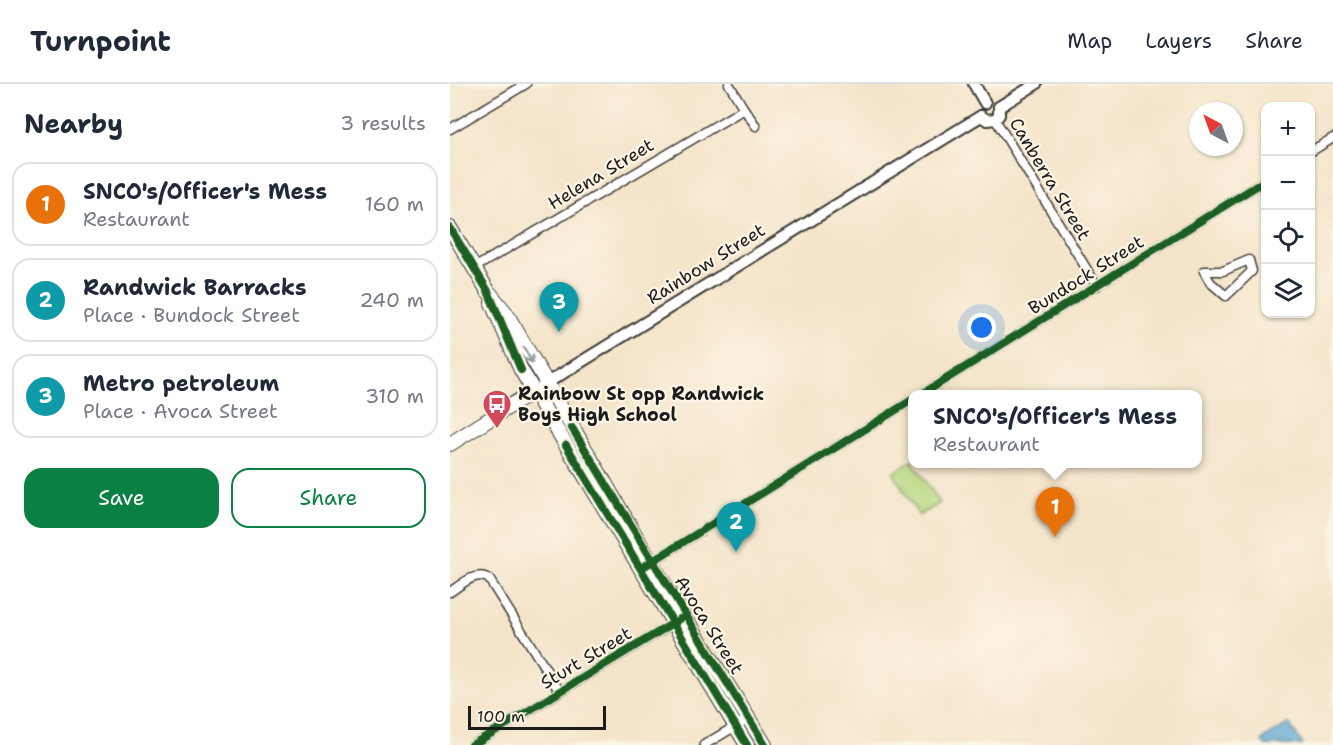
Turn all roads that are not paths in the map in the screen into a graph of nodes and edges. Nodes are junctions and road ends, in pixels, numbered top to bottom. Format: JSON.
{"nodes":[{"id":1,"x":526,"y":84,"type":"edge"},
{"id":2,"x":729,"y":84,"type":"edge"},
{"id":3,"x":974,"y":84,"type":"edge"},
{"id":4,"x":1036,"y":84,"type":"edge"},
{"id":5,"x":511,"y":88,"type":"edge"},
{"id":6,"x":985,"y":103,"type":"junction"},
{"id":7,"x":999,"y":107,"type":"junction"},
{"id":8,"x":744,"y":109,"type":"junction"},
{"id":9,"x":981,"y":116,"type":"junction"},
{"id":10,"x":995,"y":119,"type":"junction"},
{"id":11,"x":756,"y":126,"type":"dead end"},
{"id":12,"x":450,"y":129,"type":"edge"},
{"id":13,"x":1333,"y":138,"type":"edge"},
{"id":14,"x":1315,"y":149,"type":"edge"},
{"id":15,"x":1261,"y":183,"type":"edge"},
{"id":16,"x":450,"y":228,"type":"edge"},
{"id":17,"x":474,"y":268,"type":"junction"},
{"id":18,"x":1204,"y":271,"type":"joint"},
{"id":19,"x":1096,"y":286,"type":"junction"},
{"id":20,"x":540,"y":388,"type":"junction"},
{"id":21,"x":928,"y":390,"type":"edge"},
{"id":22,"x":908,"y":402,"type":"edge"},
{"id":23,"x":450,"y":444,"type":"edge"},
{"id":24,"x":646,"y":565,"type":"junction"},
{"id":25,"x":450,"y":592,"type":"edge"},
{"id":26,"x":679,"y":620,"type":"junction"},
{"id":27,"x":560,"y":692,"type":"junction"},
{"id":28,"x":749,"y":718,"type":"junction"},
{"id":29,"x":735,"y":726,"type":"junction"},
{"id":30,"x":472,"y":745,"type":"edge"},
{"id":31,"x":704,"y":745,"type":"edge"},
{"id":32,"x":747,"y":745,"type":"edge"},
{"id":33,"x":765,"y":745,"type":"edge"}],
"edges":[{"from":1,"to":5,"type":"street"},
{"from":2,"to":8,"type":"street"},
{"from":3,"to":6,"type":"street"},
{"from":4,"to":7,"type":"street"},
{"from":5,"to":12,"type":"street"},
{"from":6,"to":7,"type":"street"},
{"from":6,"to":9,"type":"street"},
{"from":7,"to":10,"type":"street"},
{"from":8,"to":11,"type":"street"},
{"from":8,"to":17,"type":"street","name":"Helena Street"},
{"from":9,"to":10,"type":"street"},
{"from":9,"to":20,"type":"street","name":"Rainbow Street"},
{"from":10,"to":19,"type":"street","name":"Canberra Street"},
{"from":13,"to":14,"type":"street"},
{"from":15,"to":19,"type":"street","name":"Bundock Street"},
{"from":16,"to":17,"type":"main road","name":"Avoca Street"},
{"from":17,"to":20,"type":"main road","name":"Avoca Street"},
{"from":18,"to":18,"type":"street"},
{"from":19,"to":21,"type":"street","name":"Bundock Street"},
{"from":20,"to":23,"type":"main road","name":"Rainbow Street"},
{"from":20,"to":24,"type":"main road","name":"Avoca Street"},
{"from":22,"to":24,"type":"street"},
{"from":24,"to":26,"type":"main road","name":"Avoca Street"},
{"from":25,"to":27,"type":"street"},
{"from":26,"to":27,"type":"street","name":"Sturt Street"},
{"from":26,"to":28,"type":"main road","name":"Avoca Street"},
{"from":26,"to":29,"type":"main road","name":"Avoca Street"},
{"from":27,"to":30,"type":"street","name":"Sturt Street"},
{"from":28,"to":29,"type":"street"},
{"from":28,"to":33,"type":"main road","name":"Avoca Street"},
{"from":29,"to":31,"type":"street"},
{"from":29,"to":32,"type":"main road","name":"Avoca Street"}]}
